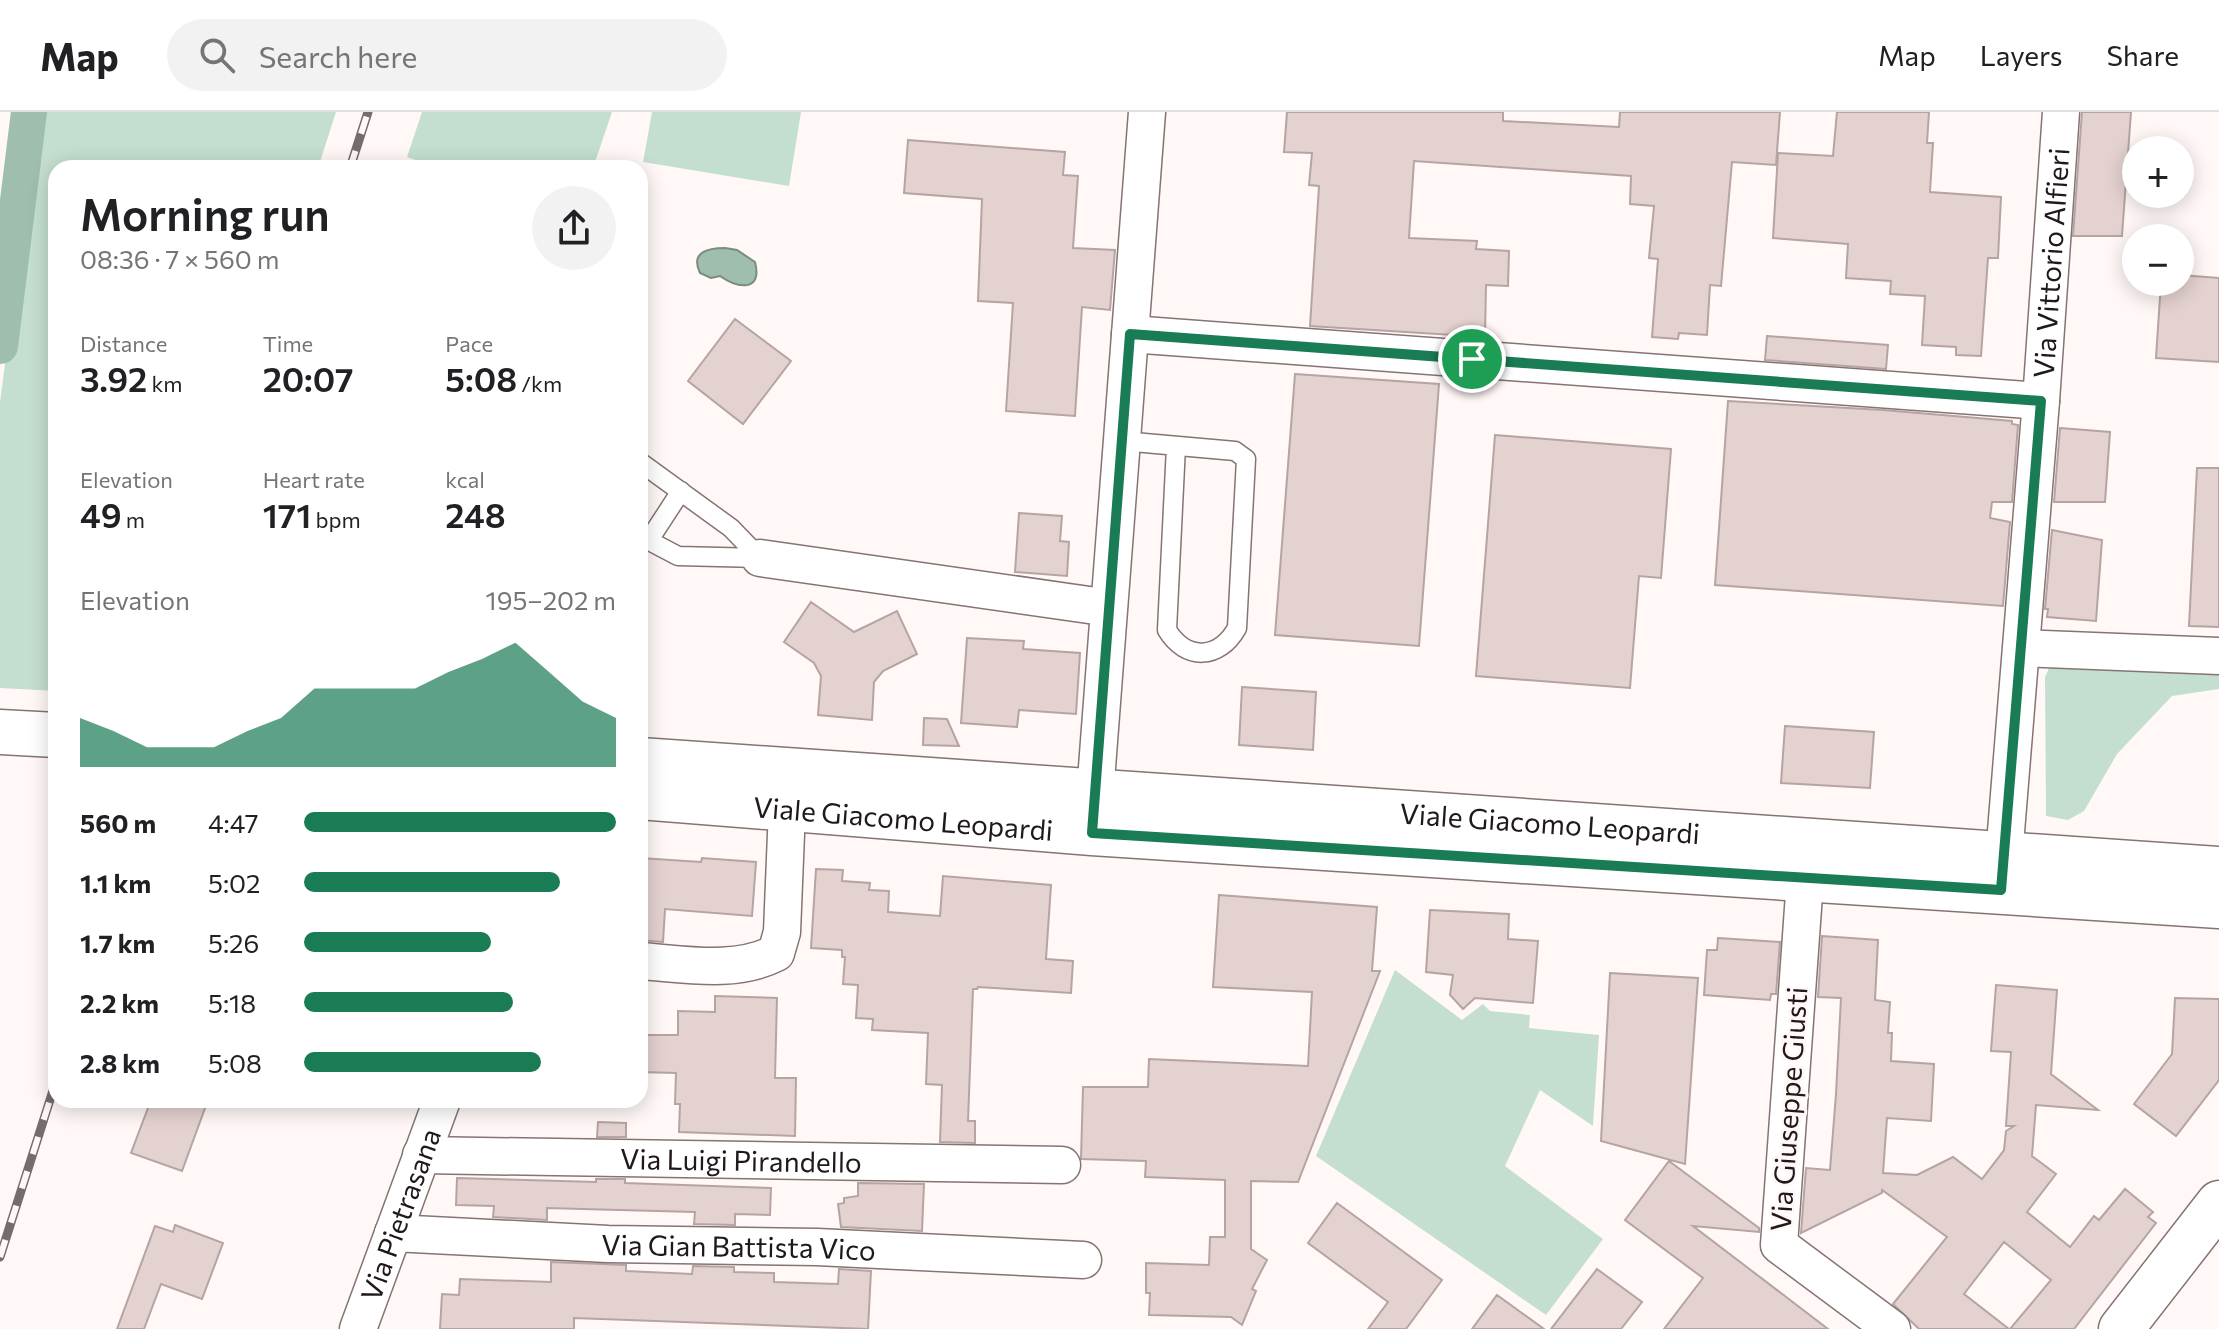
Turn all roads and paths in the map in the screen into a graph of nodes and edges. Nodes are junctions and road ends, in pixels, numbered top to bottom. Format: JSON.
{"nodes":[{"id":1,"x":1147,"y":112,"type":"edge"},
{"id":2,"x":2061,"y":112,"type":"edge"},
{"id":3,"x":1130,"y":334,"type":"junction"},
{"id":4,"x":2041,"y":401,"type":"junction"},
{"id":5,"x":1122,"y":441,"type":"junction"},
{"id":6,"x":1176,"y":446,"type":"junction"},
{"id":7,"x":648,"y":468,"type":"edge"},
{"id":8,"x":681,"y":491,"type":"junction"},
{"id":9,"x":648,"y":533,"type":"edge"},
{"id":10,"x":648,"y":540,"type":"edge"},
{"id":11,"x":760,"y":558,"type":"junction"},
{"id":12,"x":1109,"y":605,"type":"junction"},
{"id":13,"x":2022,"y":648,"type":"junction"},
{"id":14,"x":2219,"y":656,"type":"edge"},
{"id":15,"x":1,"y":731,"type":"edge"},
{"id":16,"x":48,"y":734,"type":"edge"},
{"id":17,"x":648,"y":761,"type":"edge"},
{"id":18,"x":648,"y":798,"type":"edge"},
{"id":19,"x":787,"y":809,"type":"junction"},
{"id":20,"x":1093,"y":813,"type":"junction"},
{"id":21,"x":2219,"y":869,"type":"edge"},
{"id":22,"x":2002,"y":872,"type":"junction"},
{"id":23,"x":1805,"y":880,"type":"junction"},
{"id":24,"x":2219,"y":906,"type":"edge"},
{"id":25,"x":648,"y":961,"type":"edge"},
{"id":26,"x":439,"y":1108,"type":"edge"},
{"id":27,"x":421,"y":1155,"type":"junction"},
{"id":28,"x":1062,"y":1165,"type":"dead end"},
{"id":29,"x":2219,"y":1203,"type":"edge"},
{"id":30,"x":393,"y":1233,"type":"junction"},
{"id":31,"x":1083,"y":1260,"type":"dead end"},
{"id":32,"x":358,"y":1329,"type":"edge"},
{"id":33,"x":1892,"y":1329,"type":"edge"},
{"id":34,"x":2121,"y":1329,"type":"edge"}],
"edges":[{"from":1,"to":3,"type":"street"},
{"from":2,"to":4,"type":"street","name":"Via Vittorio Alfieri"},
{"from":3,"to":4,"type":"street"},
{"from":3,"to":5,"type":"street"},
{"from":4,"to":13,"type":"street","name":"Via Vittorio Alfieri"},
{"from":5,"to":6,"type":"lane"},
{"from":5,"to":12,"type":"street"},
{"from":6,"to":6,"type":"lane"},
{"from":7,"to":8,"type":"lane"},
{"from":8,"to":9,"type":"lane"},
{"from":8,"to":11,"type":"lane"},
{"from":10,"to":11,"type":"lane"},
{"from":11,"to":12,"type":"street"},
{"from":12,"to":20,"type":"street"},
{"from":13,"to":14,"type":"street"},
{"from":13,"to":22,"type":"street","name":"Via Vittorio Alfieri"},
{"from":15,"to":16,"type":"main road"},
{"from":17,"to":20,"type":"main road","name":"Viale Giacomo Leopardi"},
{"from":18,"to":19,"type":"main road","name":"Viale Giacomo Leopardi"},
{"from":19,"to":20,"type":"main road","name":"Viale Giacomo Leopardi"},
{"from":19,"to":25,"type":"street"},
{"from":20,"to":22,"type":"main road","name":"Viale Giacomo Leopardi"},
{"from":20,"to":23,"type":"main road","name":"Viale Giacomo Leopardi"},
{"from":21,"to":22,"type":"main road","name":"Viale Giacomo Leopardi"},
{"from":22,"to":23,"type":"main road","name":"Viale Giacomo Leopardi"},
{"from":22,"to":24,"type":"main road","name":"Viale Giacomo Leopardi"},
{"from":23,"to":33,"type":"street","name":"Via Giuseppe Giusti"},
{"from":26,"to":27,"type":"street","name":"Via Pietrasana"},
{"from":27,"to":28,"type":"street","name":"Via Luigi Pirandello"},
{"from":27,"to":30,"type":"street","name":"Via Pietrasana"},
{"from":29,"to":34,"type":"main road"},
{"from":30,"to":31,"type":"street","name":"Via Gian Battista Vico"},
{"from":30,"to":32,"type":"street","name":"Via Pietrasana"}]}
